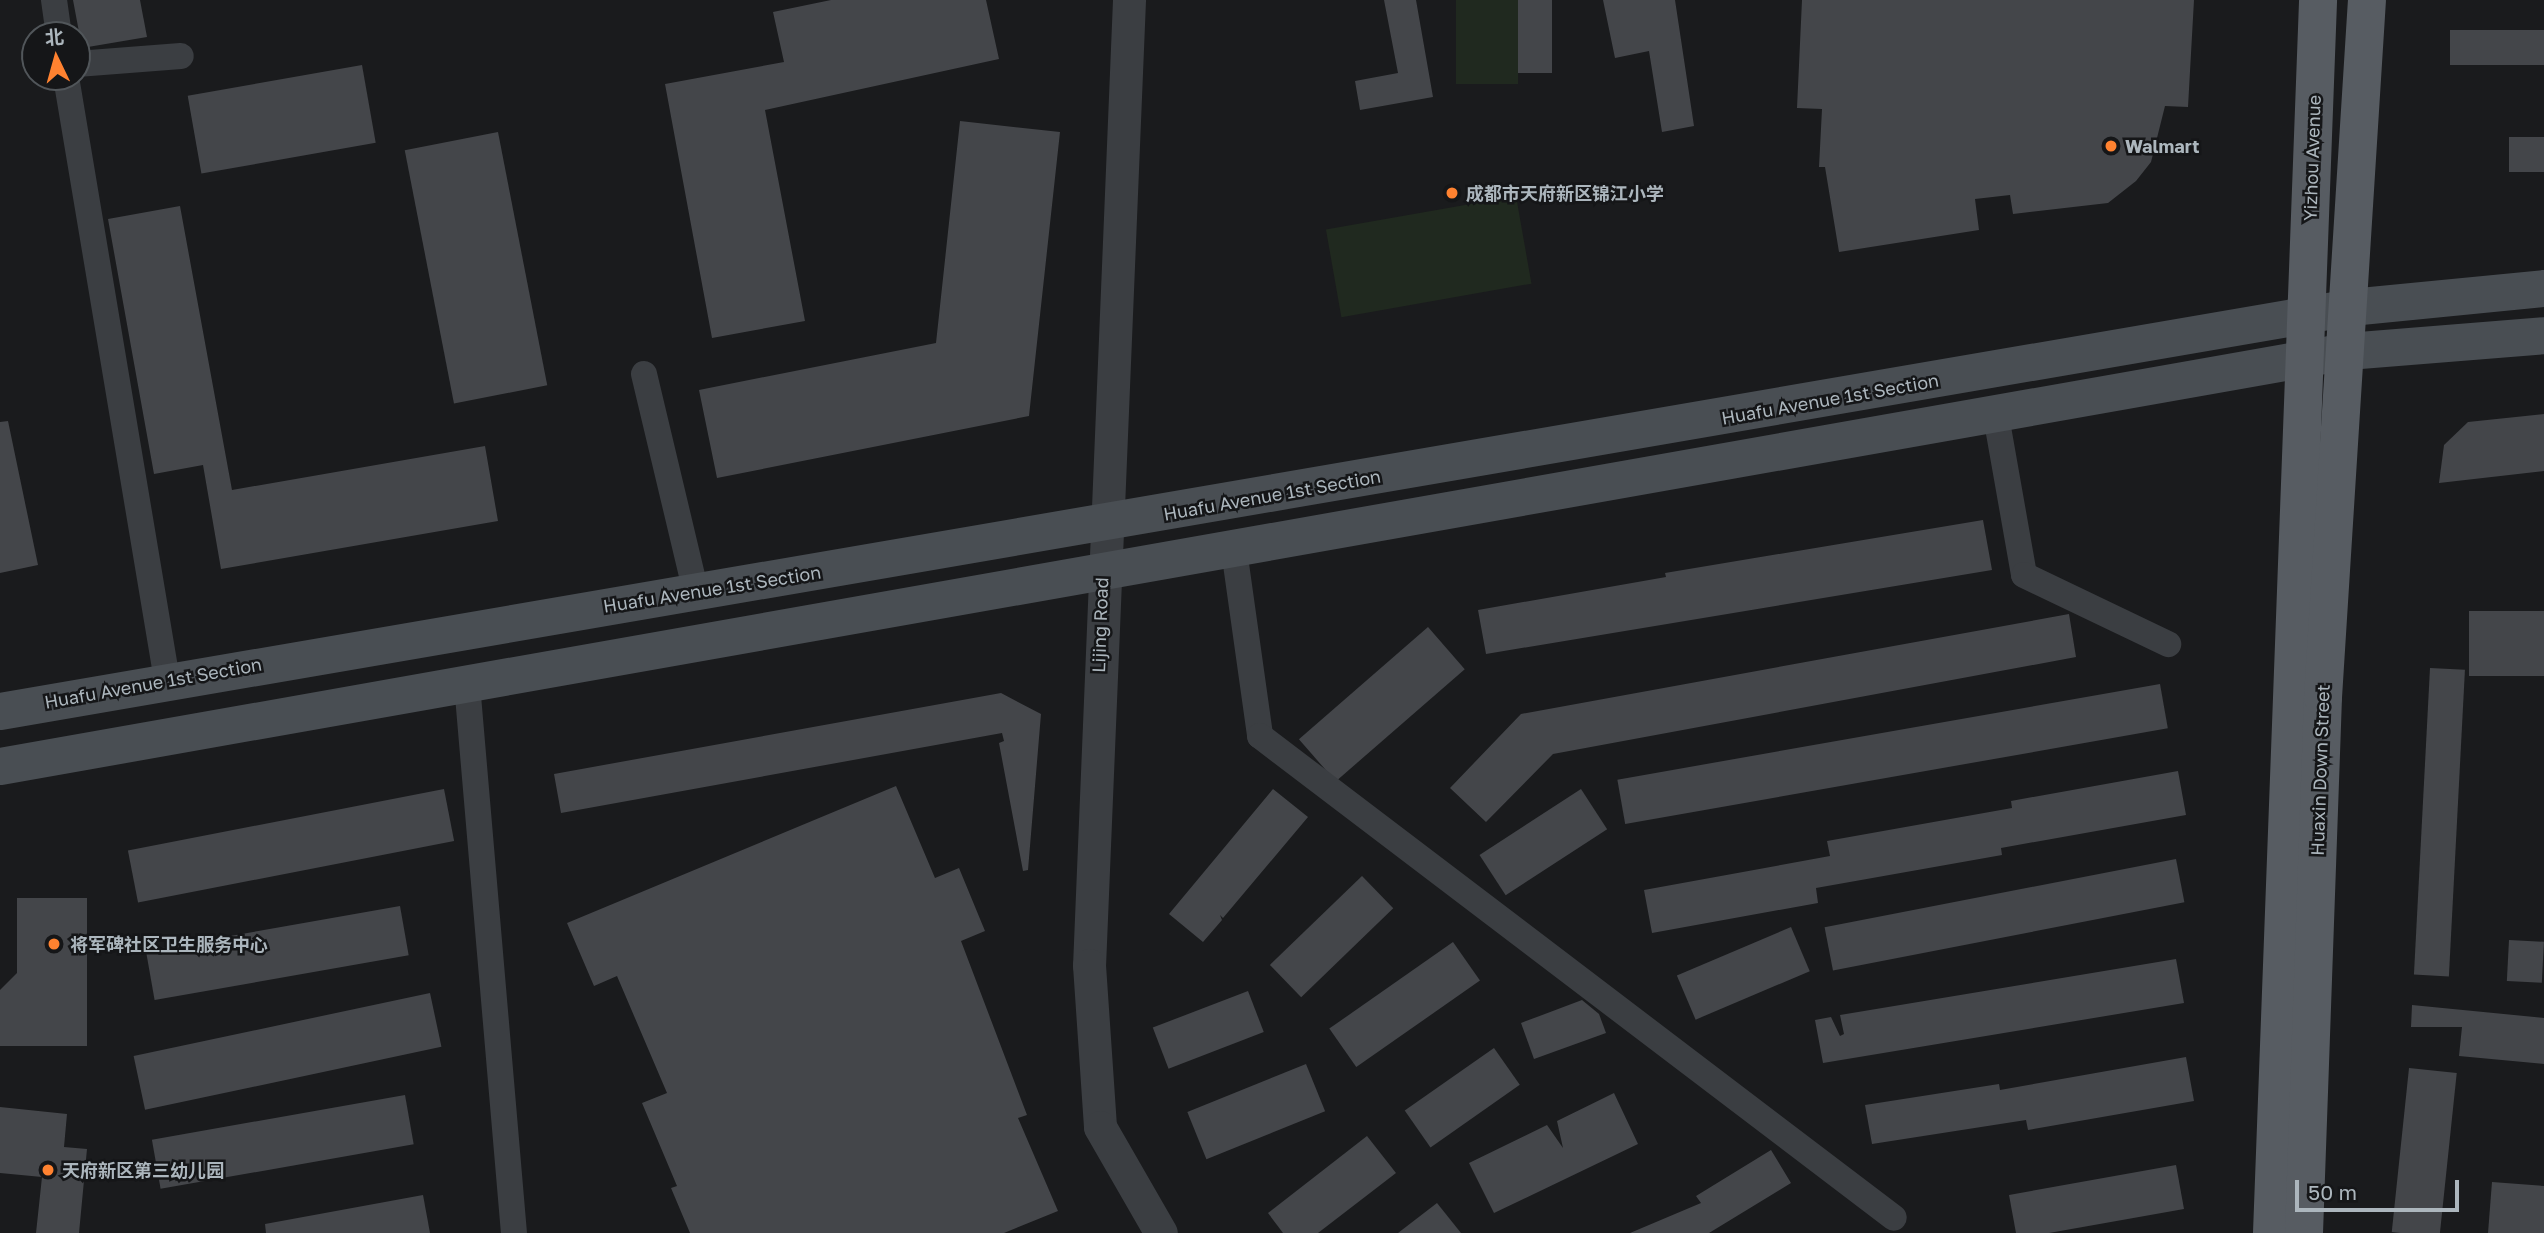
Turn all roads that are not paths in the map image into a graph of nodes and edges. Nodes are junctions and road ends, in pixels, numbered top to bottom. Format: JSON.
{"nodes":[{"id":1,"x":54,"y":0,"type":"edge"},
{"id":2,"x":1129,"y":0,"type":"edge"},
{"id":3,"x":2318,"y":0,"type":"edge"},
{"id":4,"x":2367,"y":0,"type":"edge"},
{"id":5,"x":57,"y":21,"type":"edge"},
{"id":6,"x":181,"y":55,"type":"dead end"},
{"id":7,"x":91,"y":63,"type":"edge"},
{"id":8,"x":68,"y":91,"type":"edge"},
{"id":9,"x":2544,"y":288,"type":"edge"},
{"id":10,"x":2350,"y":307,"type":"junction"},
{"id":11,"x":2305,"y":316,"type":"junction"},
{"id":12,"x":2544,"y":335,"type":"edge"},
{"id":13,"x":2347,"y":351,"type":"junction"},
{"id":14,"x":2305,"y":361,"type":"junction"},
{"id":15,"x":644,"y":374,"type":"dead end"},
{"id":16,"x":1996,"y":416,"type":"junction"},
{"id":17,"x":1105,"y":524,"type":"junction"},
{"id":18,"x":1234,"y":550,"type":"junction"},
{"id":19,"x":1102,"y":571,"type":"junction"},
{"id":20,"x":696,"y":592,"type":"junction"},
{"id":21,"x":2168,"y":644,"type":"dead end"},
{"id":22,"x":167,"y":680,"type":"junction"},
{"id":23,"x":467,"y":684,"type":"junction"},
{"id":24,"x":0,"y":711,"type":"edge"},
{"id":25,"x":0,"y":766,"type":"edge"},
{"id":26,"x":1894,"y":1218,"type":"dead end"},
{"id":27,"x":514,"y":1233,"type":"edge"},
{"id":28,"x":1161,"y":1233,"type":"edge"},
{"id":29,"x":2272,"y":1233,"type":"edge"},
{"id":30,"x":2304,"y":1233,"type":"edge"}],
"edges":[{"from":1,"to":5,"type":"street"},
{"from":2,"to":17,"type":"street","name":"Lijing Road"},
{"from":3,"to":11,"type":"main road","name":"Yizhou Avenue"},
{"from":4,"to":10,"type":"main road"},
{"from":6,"to":7,"type":"street"},
{"from":8,"to":22,"type":"street"},
{"from":9,"to":10,"type":"main road","name":"Huafu Avenue 1st Section"},
{"from":10,"to":11,"type":"main road","name":"Huafu Avenue 1st Section"},
{"from":10,"to":13,"type":"main road","name":"Huaxin Down Street"},
{"from":11,"to":14,"type":"main road","name":"Yizhou Avenue"},
{"from":11,"to":17,"type":"main road","name":"Huafu Avenue 1st Section"},
{"from":12,"to":13,"type":"main road"},
{"from":13,"to":14,"type":"main road"},
{"from":13,"to":30,"type":"main road","name":"Huaxin Down Street"},
{"from":14,"to":16,"type":"main road"},
{"from":14,"to":29,"type":"main road","name":"Yizhou Avenue"},
{"from":15,"to":20,"type":"street"},
{"from":16,"to":18,"type":"main road"},
{"from":16,"to":21,"type":"street"},
{"from":17,"to":19,"type":"street","name":"Lijing Road"},
{"from":17,"to":20,"type":"main road","name":"Huafu Avenue 1st Section"},
{"from":18,"to":19,"type":"main road"},
{"from":18,"to":26,"type":"street"},
{"from":19,"to":23,"type":"main road"},
{"from":19,"to":28,"type":"street","name":"Lijing Road"},
{"from":20,"to":22,"type":"main road","name":"Huafu Avenue 1st Section"},
{"from":22,"to":24,"type":"main road","name":"Huafu Avenue 1st Section"},
{"from":23,"to":25,"type":"main road"},
{"from":23,"to":27,"type":"street"}]}
